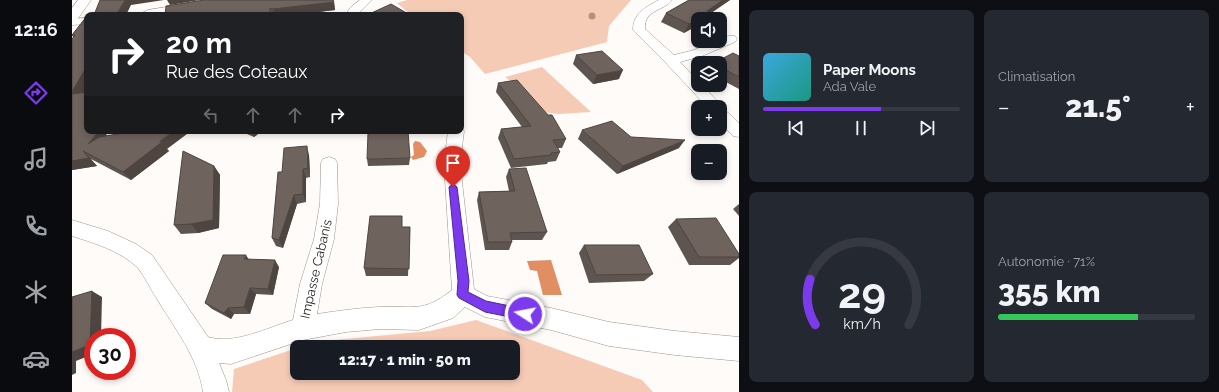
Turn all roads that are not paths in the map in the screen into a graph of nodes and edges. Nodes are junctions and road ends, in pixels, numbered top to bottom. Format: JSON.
{"nodes":[{"id":1,"x":85,"y":0,"type":"edge"},
{"id":2,"x":229,"y":0,"type":"edge"},
{"id":3,"x":367,"y":0,"type":"edge"},
{"id":4,"x":667,"y":0,"type":"edge"},
{"id":5,"x":157,"y":12,"type":"edge"},
{"id":6,"x":354,"y":12,"type":"edge"},
{"id":7,"x":72,"y":17,"type":"edge"},
{"id":8,"x":84,"y":21,"type":"edge"},
{"id":9,"x":72,"y":22,"type":"edge"},
{"id":10,"x":731,"y":39,"type":"dead end"},
{"id":11,"x":671,"y":60,"type":"junction"},
{"id":12,"x":708,"y":100,"type":"edge"},
{"id":13,"x":727,"y":119,"type":"edge"},
{"id":14,"x":739,"y":132,"type":"edge"},
{"id":15,"x":456,"y":134,"type":"edge"},
{"id":16,"x":329,"y":163,"type":"dead end"},
{"id":17,"x":72,"y":228,"type":"edge"},
{"id":18,"x":463,"y":295,"type":"junction"},
{"id":19,"x":303,"y":328,"type":"junction"},
{"id":20,"x":200,"y":346,"type":"junction"},
{"id":21,"x":739,"y":349,"type":"edge"},
{"id":22,"x":216,"y":392,"type":"edge"}],
"edges":[{"from":1,"to":7,"type":"main road"},
{"from":2,"to":5,"type":"street"},
{"from":3,"to":6,"type":"street"},
{"from":4,"to":11,"type":"street"},
{"from":8,"to":9,"type":"street"},
{"from":10,"to":11,"type":"street"},
{"from":11,"to":12,"type":"street"},
{"from":13,"to":14,"type":"street"},
{"from":15,"to":18,"type":"street"},
{"from":16,"to":19,"type":"street","name":"Impasse Cabanis"},
{"from":17,"to":20,"type":"street"},
{"from":18,"to":19,"type":"street"},
{"from":18,"to":21,"type":"street"},
{"from":19,"to":20,"type":"street"},
{"from":20,"to":22,"type":"street"}]}
